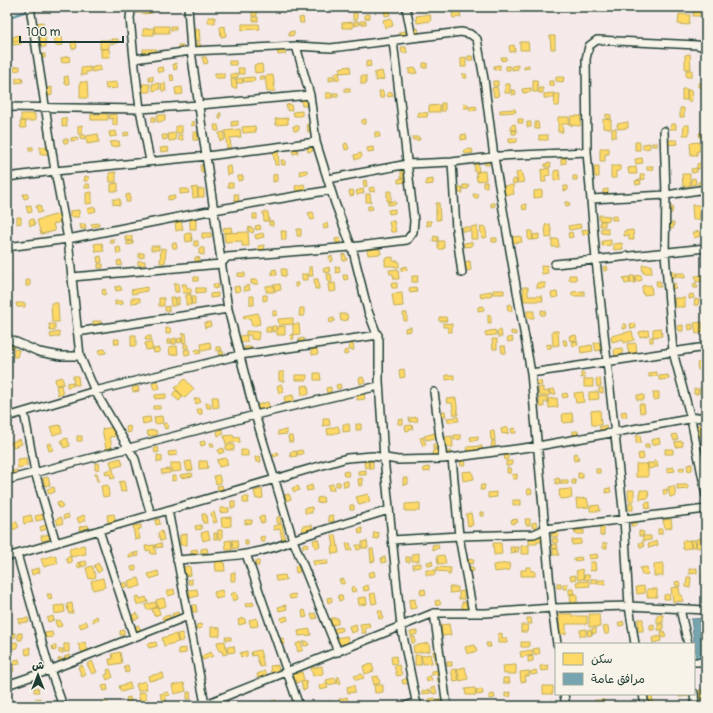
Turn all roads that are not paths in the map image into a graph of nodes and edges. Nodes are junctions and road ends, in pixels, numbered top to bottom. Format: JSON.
{"nodes":[{"id":1,"x":30,"y":7,"type":"edge"},
{"id":2,"x":134,"y":7,"type":"edge"},
{"id":3,"x":188,"y":7,"type":"edge"},
{"id":4,"x":406,"y":7,"type":"edge"},
{"id":5,"x":412,"y":38,"type":"junction"},
{"id":6,"x":393,"y":41,"type":"junction"},
{"id":7,"x":296,"y":46,"type":"junction"},
{"id":8,"x":706,"y":47,"type":"edge"},
{"id":9,"x":191,"y":51,"type":"junction"},
{"id":10,"x":134,"y":59,"type":"junction"},
{"id":11,"x":310,"y":95,"type":"junction"},
{"id":12,"x":199,"y":105,"type":"junction"},
{"id":13,"x":7,"y":107,"type":"edge"},
{"id":14,"x":45,"y":108,"type":"junction"},
{"id":15,"x":140,"y":109,"type":"junction"},
{"id":16,"x":664,"y":131,"type":"dead end"},
{"id":17,"x":316,"y":142,"type":"junction"},
{"id":18,"x":587,"y":152,"type":"junction"},
{"id":19,"x":207,"y":156,"type":"junction"},
{"id":20,"x":494,"y":157,"type":"junction"},
{"id":21,"x":150,"y":161,"type":"junction"},
{"id":22,"x":452,"y":162,"type":"junction"},
{"id":23,"x":408,"y":164,"type":"junction"},
{"id":24,"x":55,"y":171,"type":"junction"},
{"id":25,"x":7,"y":178,"type":"edge"},
{"id":26,"x":328,"y":179,"type":"junction"},
{"id":27,"x":706,"y":189,"type":"edge"},
{"id":28,"x":331,"y":190,"type":"junction"},
{"id":29,"x":666,"y":195,"type":"junction"},
{"id":30,"x":591,"y":199,"type":"junction"},
{"id":31,"x":214,"y":210,"type":"junction"},
{"id":32,"x":68,"y":239,"type":"junction"},
{"id":33,"x":7,"y":247,"type":"edge"},
{"id":34,"x":352,"y":247,"type":"junction"},
{"id":35,"x":706,"y":248,"type":"edge"},
{"id":36,"x":665,"y":253,"type":"junction"},
{"id":37,"x":596,"y":260,"type":"junction"},
{"id":38,"x":221,"y":264,"type":"junction"},
{"id":39,"x":555,"y":264,"type":"dead end"},
{"id":40,"x":462,"y":273,"type":"dead end"},
{"id":41,"x":72,"y":277,"type":"junction"},
{"id":42,"x":228,"y":309,"type":"junction"},
{"id":43,"x":77,"y":332,"type":"junction"},
{"id":44,"x":378,"y":335,"type":"junction"},
{"id":45,"x":7,"y":338,"type":"edge"},
{"id":46,"x":706,"y":347,"type":"edge"},
{"id":47,"x":673,"y":352,"type":"junction"},
{"id":48,"x":240,"y":355,"type":"junction"},
{"id":49,"x":80,"y":356,"type":"junction"},
{"id":50,"x":607,"y":362,"type":"junction"},
{"id":51,"x":531,"y":373,"type":"junction"},
{"id":52,"x":379,"y":386,"type":"junction"},
{"id":53,"x":95,"y":391,"type":"junction"},
{"id":54,"x":434,"y":392,"type":"dead end"},
{"id":55,"x":24,"y":412,"type":"junction"},
{"id":56,"x":255,"y":415,"type":"junction"},
{"id":57,"x":706,"y":416,"type":"edge"},
{"id":58,"x":7,"y":417,"type":"edge"},
{"id":59,"x":691,"y":419,"type":"junction"},
{"id":60,"x":615,"y":432,"type":"junction"},
{"id":61,"x":538,"y":446,"type":"junction"},
{"id":62,"x":128,"y":448,"type":"junction"},
{"id":63,"x":384,"y":458,"type":"junction"},
{"id":64,"x":452,"y":458,"type":"junction"},
{"id":65,"x":443,"y":459,"type":"junction"},
{"id":66,"x":35,"y":472,"type":"junction"},
{"id":67,"x":275,"y":479,"type":"junction"},
{"id":68,"x":7,"y":480,"type":"edge"},
{"id":69,"x":706,"y":495,"type":"edge"},
{"id":70,"x":706,"y":509,"type":"edge"},
{"id":71,"x":168,"y":510,"type":"junction"},
{"id":72,"x":389,"y":510,"type":"junction"},
{"id":73,"x":151,"y":515,"type":"junction"},
{"id":74,"x":624,"y":518,"type":"junction"},
{"id":75,"x":545,"y":529,"type":"junction"},
{"id":76,"x":99,"y":530,"type":"junction"},
{"id":77,"x":459,"y":536,"type":"junction"},
{"id":78,"x":293,"y":540,"type":"junction"},
{"id":79,"x":392,"y":540,"type":"junction"},
{"id":80,"x":56,"y":543,"type":"junction"},
{"id":81,"x":17,"y":554,"type":"junction"},
{"id":82,"x":246,"y":554,"type":"junction"},
{"id":83,"x":7,"y":557,"type":"edge"},
{"id":84,"x":177,"y":560,"type":"junction"},
{"id":85,"x":630,"y":606,"type":"junction"},
{"id":86,"x":552,"y":608,"type":"junction"},
{"id":87,"x":680,"y":609,"type":"junction"},
{"id":88,"x":706,"y":610,"type":"edge"},
{"id":89,"x":473,"y":612,"type":"junction"},
{"id":90,"x":434,"y":613,"type":"junction"},
{"id":91,"x":188,"y":616,"type":"junction"},
{"id":92,"x":401,"y":626,"type":"junction"},
{"id":93,"x":134,"y":637,"type":"junction"},
{"id":94,"x":558,"y":643,"type":"edge"},
{"id":95,"x":635,"y":643,"type":"edge"},
{"id":96,"x":688,"y":643,"type":"edge"},
{"id":97,"x":338,"y":652,"type":"junction"},
{"id":98,"x":695,"y":662,"type":"edge"},
{"id":99,"x":706,"y":662,"type":"edge"},
{"id":100,"x":50,"y":670,"type":"junction"},
{"id":101,"x":288,"y":672,"type":"junction"},
{"id":102,"x":7,"y":685,"type":"edge"},
{"id":103,"x":564,"y":695,"type":"edge"},
{"id":104,"x":643,"y":695,"type":"edge"},
{"id":105,"x":694,"y":695,"type":"edge"},
{"id":106,"x":417,"y":704,"type":"edge"},
{"id":107,"x":203,"y":705,"type":"edge"},
{"id":108,"x":63,"y":706,"type":"edge"},
{"id":109,"x":299,"y":706,"type":"edge"},
{"id":110,"x":406,"y":706,"type":"edge"},
{"id":111,"x":447,"y":706,"type":"edge"},
{"id":112,"x":566,"y":706,"type":"edge"},
{"id":113,"x":645,"y":706,"type":"edge"},
{"id":114,"x":695,"y":706,"type":"edge"}],
"edges":[{"from":1,"to":14,"type":"street"},
{"from":2,"to":10,"type":"street"},
{"from":3,"to":9,"type":"street"},
{"from":4,"to":5,"type":"street"},
{"from":5,"to":6,"type":"street"},
{"from":5,"to":20,"type":"street"},
{"from":6,"to":7,"type":"street"},
{"from":6,"to":23,"type":"street"},
{"from":7,"to":9,"type":"street"},
{"from":7,"to":11,"type":"street"},
{"from":8,"to":18,"type":"street"},
{"from":9,"to":10,"type":"street"},
{"from":9,"to":12,"type":"street"},
{"from":10,"to":15,"type":"street"},
{"from":11,"to":12,"type":"street"},
{"from":11,"to":17,"type":"street"},
{"from":12,"to":15,"type":"street"},
{"from":12,"to":19,"type":"street"},
{"from":13,"to":14,"type":"street"},
{"from":14,"to":15,"type":"street"},
{"from":14,"to":24,"type":"street"},
{"from":15,"to":21,"type":"street"},
{"from":16,"to":29,"type":"street"},
{"from":17,"to":19,"type":"street"},
{"from":17,"to":26,"type":"street"},
{"from":18,"to":20,"type":"street"},
{"from":18,"to":30,"type":"street"},
{"from":19,"to":21,"type":"street"},
{"from":19,"to":31,"type":"street"},
{"from":20,"to":22,"type":"street"},
{"from":20,"to":51,"type":"street"},
{"from":21,"to":24,"type":"street"},
{"from":22,"to":23,"type":"street"},
{"from":22,"to":40,"type":"street"},
{"from":23,"to":26,"type":"street"},
{"from":23,"to":34,"type":"street"},
{"from":24,"to":25,"type":"street"},
{"from":24,"to":32,"type":"street"},
{"from":26,"to":28,"type":"street"},
{"from":27,"to":29,"type":"street"},
{"from":28,"to":31,"type":"street"},
{"from":28,"to":34,"type":"street"},
{"from":29,"to":30,"type":"street"},
{"from":29,"to":36,"type":"street"},
{"from":30,"to":37,"type":"street"},
{"from":31,"to":32,"type":"street"},
{"from":31,"to":38,"type":"street"},
{"from":32,"to":33,"type":"street"},
{"from":32,"to":41,"type":"street"},
{"from":34,"to":38,"type":"street"},
{"from":34,"to":44,"type":"street"},
{"from":35,"to":36,"type":"street"},
{"from":36,"to":37,"type":"street"},
{"from":36,"to":47,"type":"street"},
{"from":37,"to":39,"type":"street"},
{"from":37,"to":50,"type":"street"},
{"from":38,"to":41,"type":"street"},
{"from":38,"to":42,"type":"street"},
{"from":41,"to":43,"type":"street"},
{"from":42,"to":43,"type":"street"},
{"from":42,"to":48,"type":"street"},
{"from":43,"to":49,"type":"street"},
{"from":44,"to":48,"type":"street"},
{"from":44,"to":52,"type":"street"},
{"from":45,"to":49,"type":"street"},
{"from":46,"to":47,"type":"street"},
{"from":47,"to":50,"type":"street"},
{"from":47,"to":59,"type":"street"},
{"from":48,"to":53,"type":"street"},
{"from":48,"to":56,"type":"street"},
{"from":49,"to":53,"type":"street"},
{"from":50,"to":51,"type":"street"},
{"from":50,"to":60,"type":"street"},
{"from":51,"to":61,"type":"street"},
{"from":52,"to":56,"type":"street"},
{"from":52,"to":63,"type":"street"},
{"from":53,"to":55,"type":"street"},
{"from":53,"to":62,"type":"street"},
{"from":54,"to":65,"type":"street"},
{"from":55,"to":58,"type":"street"},
{"from":55,"to":66,"type":"street"},
{"from":56,"to":62,"type":"street"},
{"from":56,"to":67,"type":"street"},
{"from":57,"to":59,"type":"street"},
{"from":59,"to":60,"type":"street"},
{"from":59,"to":69,"type":"street"},
{"from":60,"to":61,"type":"street"},
{"from":60,"to":74,"type":"street"},
{"from":61,"to":64,"type":"street"},
{"from":61,"to":75,"type":"street"},
{"from":62,"to":66,"type":"street"},
{"from":62,"to":73,"type":"street"},
{"from":63,"to":65,"type":"street"},
{"from":63,"to":67,"type":"street"},
{"from":63,"to":72,"type":"street"},
{"from":64,"to":65,"type":"street"},
{"from":64,"to":77,"type":"street"},
{"from":66,"to":68,"type":"street"},
{"from":66,"to":80,"type":"street"},
{"from":67,"to":71,"type":"street"},
{"from":67,"to":78,"type":"street"},
{"from":70,"to":74,"type":"street"},
{"from":71,"to":73,"type":"street"},
{"from":71,"to":84,"type":"street"},
{"from":72,"to":78,"type":"street"},
{"from":72,"to":79,"type":"street"},
{"from":73,"to":76,"type":"street"},
{"from":74,"to":75,"type":"street"},
{"from":74,"to":85,"type":"street"},
{"from":75,"to":77,"type":"street"},
{"from":75,"to":86,"type":"street"},
{"from":76,"to":80,"type":"street"},
{"from":76,"to":93,"type":"street"},
{"from":77,"to":79,"type":"street"},
{"from":77,"to":89,"type":"street"},
{"from":78,"to":82,"type":"street"},
{"from":78,"to":97,"type":"street"},
{"from":79,"to":92,"type":"street"},
{"from":80,"to":81,"type":"street"},
{"from":81,"to":83,"type":"street"},
{"from":81,"to":100,"type":"street"},
{"from":82,"to":84,"type":"street"},
{"from":82,"to":101,"type":"street"},
{"from":84,"to":91,"type":"street"},
{"from":85,"to":86,"type":"street"},
{"from":85,"to":87,"type":"street"},
{"from":85,"to":95,"type":"street"},
{"from":86,"to":89,"type":"street"},
{"from":86,"to":94,"type":"street"},
{"from":87,"to":88,"type":"street"},
{"from":87,"to":96,"type":"street"},
{"from":89,"to":90,"type":"street"},
{"from":90,"to":92,"type":"street"},
{"from":90,"to":111,"type":"street"},
{"from":91,"to":93,"type":"street"},
{"from":91,"to":107,"type":"street"},
{"from":92,"to":97,"type":"street"},
{"from":92,"to":106,"type":"street"},
{"from":93,"to":100,"type":"street"},
{"from":97,"to":101,"type":"street"},
{"from":98,"to":99,"type":"street"},
{"from":100,"to":102,"type":"street"},
{"from":100,"to":108,"type":"street"},
{"from":101,"to":107,"type":"street"},
{"from":101,"to":109,"type":"street"},
{"from":103,"to":112,"type":"street"},
{"from":104,"to":113,"type":"street"},
{"from":105,"to":114,"type":"street"},
{"from":106,"to":110,"type":"street"}]}
